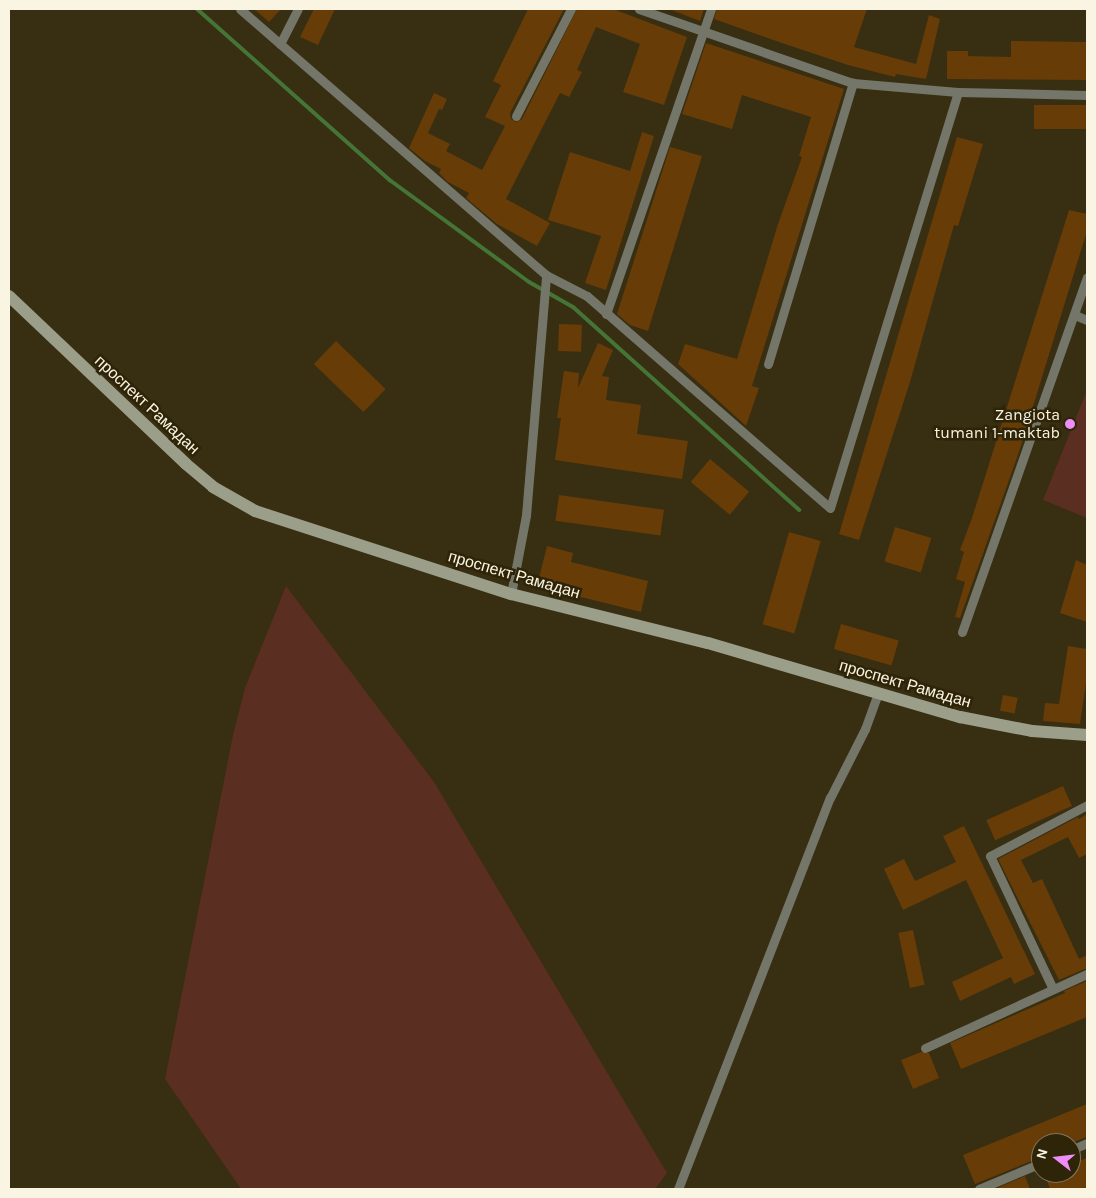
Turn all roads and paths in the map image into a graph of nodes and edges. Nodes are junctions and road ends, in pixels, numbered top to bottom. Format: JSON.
{"nodes":[{"id":1,"x":240,"y":9,"type":"edge"},
{"id":2,"x":298,"y":9,"type":"edge"},
{"id":3,"x":570,"y":9,"type":"edge"},
{"id":4,"x":639,"y":9,"type":"edge"},
{"id":5,"x":711,"y":9,"type":"edge"},
{"id":6,"x":702,"y":32,"type":"junction"},
{"id":7,"x":280,"y":44,"type":"junction"},
{"id":8,"x":853,"y":83,"type":"junction"},
{"id":9,"x":958,"y":92,"type":"junction"},
{"id":10,"x":1087,"y":95,"type":"edge"},
{"id":11,"x":516,"y":116,"type":"dead end"},
{"id":12,"x":546,"y":276,"type":"junction"},
{"id":13,"x":1087,"y":277,"type":"edge"},
{"id":14,"x":9,"y":296,"type":"edge"},
{"id":15,"x":606,"y":314,"type":"junction"},
{"id":16,"x":1075,"y":315,"type":"junction"},
{"id":17,"x":1087,"y":320,"type":"edge"},
{"id":18,"x":768,"y":364,"type":"dead end"},
{"id":19,"x":512,"y":594,"type":"junction"},
{"id":20,"x":962,"y":632,"type":"dead end"},
{"id":21,"x":878,"y":693,"type":"junction"},
{"id":22,"x":1087,"y":735,"type":"edge"},
{"id":23,"x":1087,"y":805,"type":"edge"},
{"id":24,"x":1087,"y":974,"type":"edge"},
{"id":25,"x":1053,"y":989,"type":"junction"},
{"id":26,"x":926,"y":1048,"type":"dead end"},
{"id":27,"x":1031,"y":1167,"type":"edge"},
{"id":28,"x":678,"y":1189,"type":"edge"},
{"id":29,"x":979,"y":1189,"type":"edge"}],
"edges":[{"from":1,"to":7,"type":"street"},
{"from":2,"to":7,"type":"street"},
{"from":3,"to":11,"type":"street"},
{"from":4,"to":6,"type":"street"},
{"from":5,"to":6,"type":"street"},
{"from":6,"to":8,"type":"street"},
{"from":6,"to":15,"type":"street"},
{"from":7,"to":12,"type":"street"},
{"from":8,"to":9,"type":"street"},
{"from":8,"to":18,"type":"street"},
{"from":9,"to":10,"type":"street"},
{"from":9,"to":15,"type":"street"},
{"from":12,"to":15,"type":"street"},
{"from":12,"to":19,"type":"street"},
{"from":13,"to":16,"type":"street"},
{"from":14,"to":19,"type":"main road","name":"проспект Рамадан"},
{"from":16,"to":17,"type":"street"},
{"from":16,"to":20,"type":"street"},
{"from":19,"to":21,"type":"main road","name":"проспект Рамадан"},
{"from":21,"to":22,"type":"main road","name":"проспект Рамадан"},
{"from":21,"to":28,"type":"street"},
{"from":23,"to":25,"type":"street"},
{"from":24,"to":25,"type":"street"},
{"from":25,"to":26,"type":"street"},
{"from":27,"to":29,"type":"street"}]}
